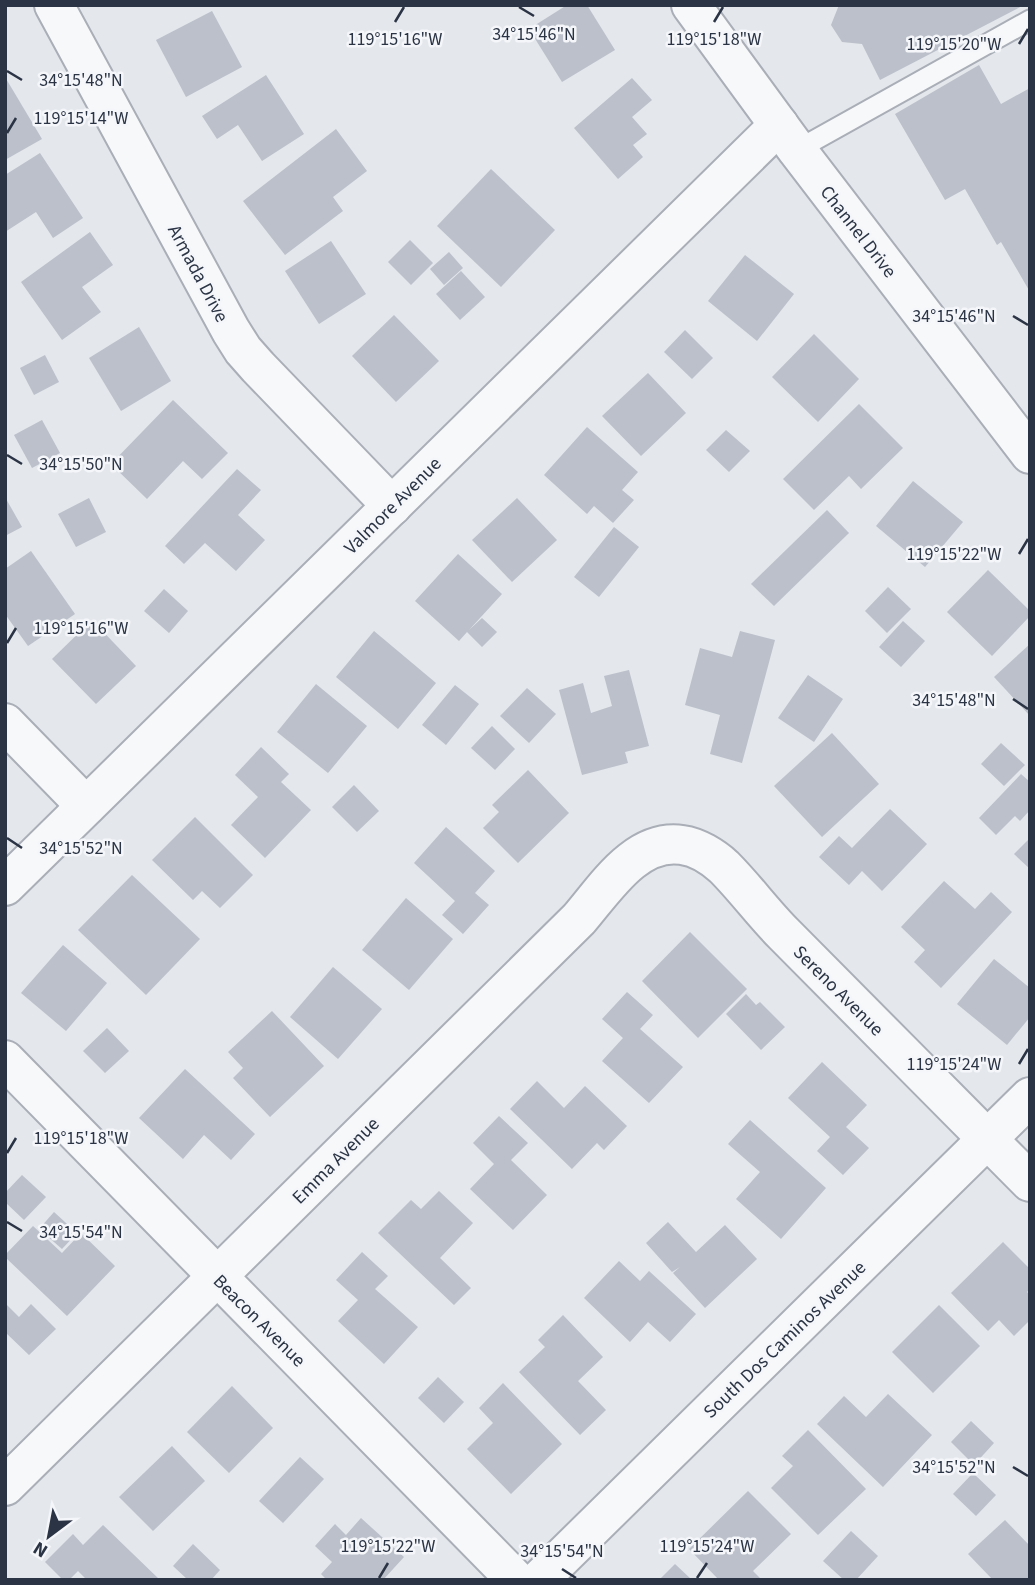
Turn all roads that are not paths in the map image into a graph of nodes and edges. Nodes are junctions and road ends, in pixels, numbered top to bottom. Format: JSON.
{"nodes":[{"id":1,"x":54,"y":5,"type":"edge"},
{"id":2,"x":691,"y":5,"type":"edge"},
{"id":3,"x":1030,"y":20,"type":"edge"},
{"id":4,"x":788,"y":138,"type":"junction"},
{"id":5,"x":1030,"y":454,"type":"edge"},
{"id":6,"x":392,"y":506,"type":"junction"},
{"id":7,"x":5,"y":723,"type":"edge"},
{"id":8,"x":86,"y":806,"type":"junction"},
{"id":9,"x":670,"y":845,"type":"joint"},
{"id":10,"x":5,"y":886,"type":"edge"},
{"id":11,"x":5,"y":1060,"type":"edge"},
{"id":12,"x":1030,"y":1097,"type":"edge"},
{"id":13,"x":987,"y":1139,"type":"junction"},
{"id":14,"x":1030,"y":1182,"type":"edge"},
{"id":15,"x":217,"y":1277,"type":"junction"},
{"id":16,"x":5,"y":1486,"type":"edge"},
{"id":17,"x":516,"y":1580,"type":"edge"},
{"id":18,"x":539,"y":1580,"type":"edge"}],
"edges":[{"from":1,"to":6,"type":"street","name":"Armada Drive"},
{"from":2,"to":4,"type":"street","name":"Channel Drive"},
{"from":3,"to":4,"type":"lane"},
{"from":4,"to":5,"type":"street","name":"Channel Drive"},
{"from":4,"to":6,"type":"street","name":"Valmore Avenue"},
{"from":6,"to":8,"type":"street","name":"Valmore Avenue"},
{"from":7,"to":8,"type":"street"},
{"from":8,"to":10,"type":"street","name":"Valmore Avenue"},
{"from":9,"to":13,"type":"street","name":"Sereno Avenue"},
{"from":9,"to":15,"type":"street","name":"Emma Avenue"},
{"from":11,"to":15,"type":"street","name":"Beacon Avenue"},
{"from":12,"to":13,"type":"street","name":"South Dos Caminos Avenue"},
{"from":13,"to":14,"type":"street","name":"Sereno Avenue"},
{"from":13,"to":18,"type":"street","name":"South Dos Caminos Avenue"},
{"from":15,"to":16,"type":"street","name":"Emma Avenue"},
{"from":15,"to":17,"type":"street","name":"Beacon Avenue"}]}
